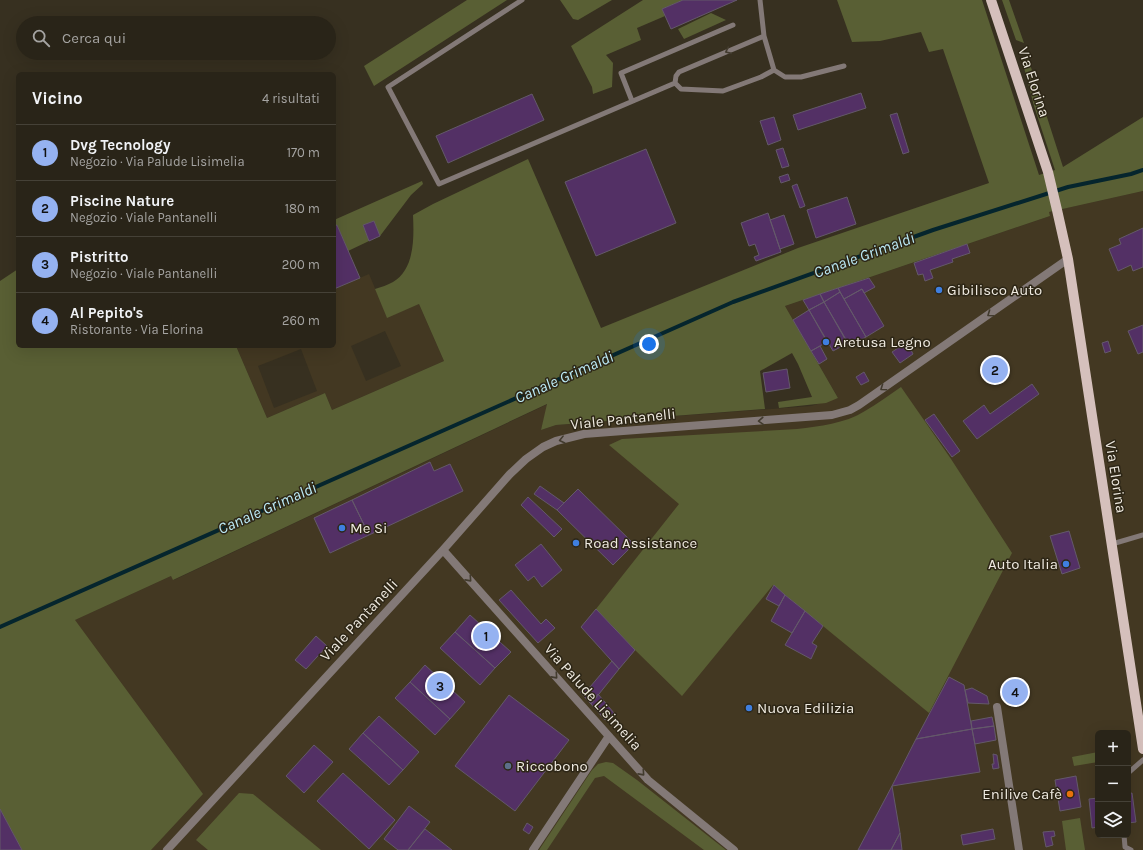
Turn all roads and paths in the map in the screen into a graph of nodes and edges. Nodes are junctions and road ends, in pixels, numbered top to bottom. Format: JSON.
{"nodes":[{"id":1,"x":522,"y":0,"type":"edge"},
{"id":2,"x":760,"y":0,"type":"edge"},
{"id":3,"x":992,"y":0,"type":"edge"},
{"id":4,"x":733,"y":25,"type":"dead end"},
{"id":5,"x":764,"y":36,"type":"junction"},
{"id":6,"x":844,"y":66,"type":"dead end"},
{"id":7,"x":774,"y":70,"type":"junction"},
{"id":8,"x":675,"y":83,"type":"junction"},
{"id":9,"x":632,"y":100,"type":"junction"},
{"id":10,"x":1068,"y":259,"type":"junction"},
{"id":11,"x":1143,"y":535,"type":"edge"},
{"id":12,"x":1112,"y":544,"type":"junction"},
{"id":13,"x":443,"y":550,"type":"junction"},
{"id":14,"x":997,"y":707,"type":"dead end"},
{"id":15,"x":608,"y":736,"type":"junction"},
{"id":16,"x":1143,"y":749,"type":"edge"},
{"id":17,"x":1143,"y":760,"type":"edge"},
{"id":18,"x":1131,"y":771,"type":"edge"},
{"id":19,"x":1124,"y":838,"type":"edge"},
{"id":20,"x":167,"y":850,"type":"edge"},
{"id":21,"x":533,"y":850,"type":"edge"},
{"id":22,"x":734,"y":850,"type":"edge"},
{"id":23,"x":1019,"y":850,"type":"edge"},
{"id":24,"x":1131,"y":850,"type":"edge"}],
"edges":[{"from":1,"to":9,"type":"lane"},
{"from":2,"to":5,"type":"lane"},
{"from":3,"to":10,"type":"main road","name":"Via Elorina"},
{"from":4,"to":9,"type":"lane"},
{"from":5,"to":7,"type":"lane"},
{"from":5,"to":8,"type":"lane","one_way":true},
{"from":6,"to":7,"type":"lane"},
{"from":7,"to":8,"type":"lane"},
{"from":8,"to":9,"type":"lane"},
{"from":10,"to":12,"type":"main road","name":"Via Elorina"},
{"from":10,"to":13,"type":"street","name":"Viale Pantanelli","one_way":true},
{"from":11,"to":12,"type":"lane"},
{"from":12,"to":16,"type":"main road","name":"Via Elorina"},
{"from":13,"to":15,"type":"street","name":"Via Palude Lisimelia","one_way":true},
{"from":13,"to":20,"type":"street","name":"Viale Pantanelli"},
{"from":14,"to":23,"type":"street"},
{"from":15,"to":21,"type":"street"},
{"from":15,"to":22,"type":"street","name":"Via Palude Lisimelia","one_way":true},
{"from":17,"to":18,"type":"lane"},
{"from":19,"to":24,"type":"lane"}]}
